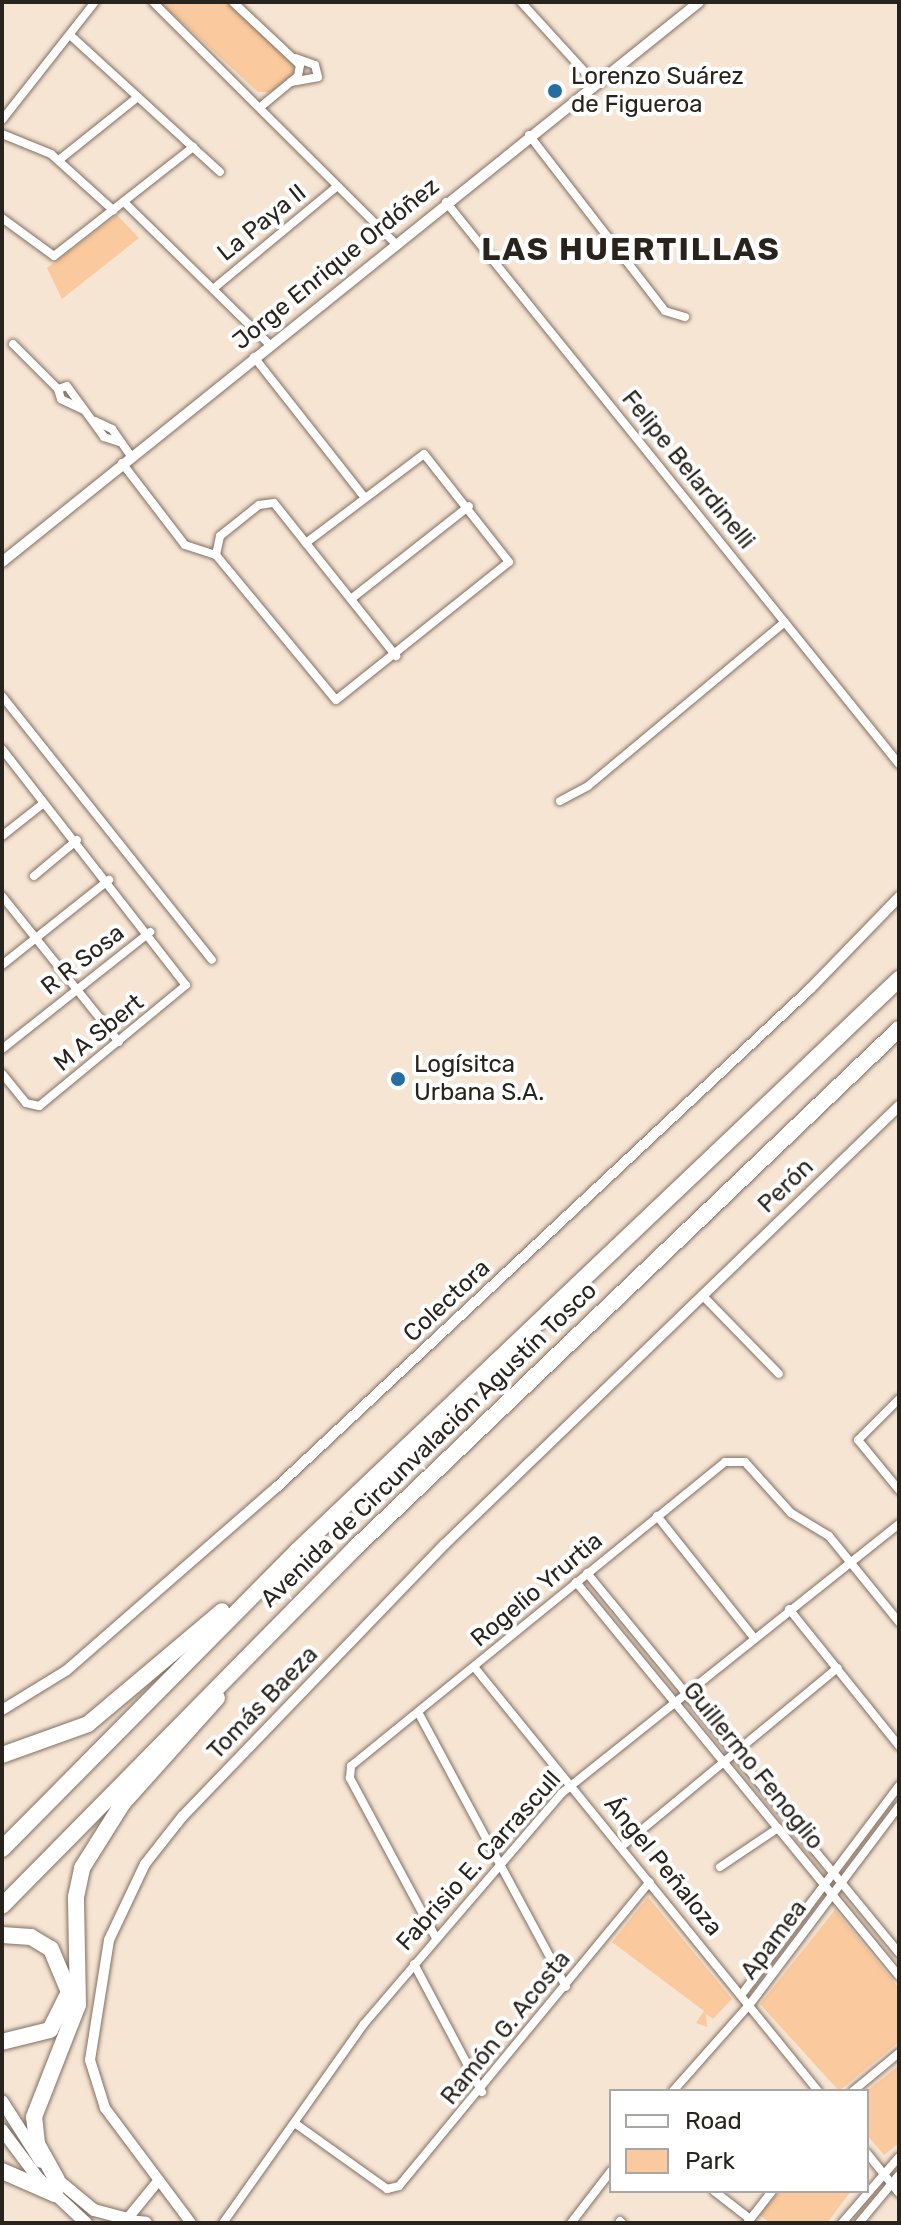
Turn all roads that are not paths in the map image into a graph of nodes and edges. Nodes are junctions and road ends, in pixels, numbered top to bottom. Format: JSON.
{"nodes":[{"id":1,"x":95,"y":2,"type":"edge"},
{"id":2,"x":153,"y":2,"type":"edge"},
{"id":3,"x":233,"y":2,"type":"edge"},
{"id":4,"x":521,"y":2,"type":"edge"},
{"id":5,"x":699,"y":2,"type":"edge"},
{"id":6,"x":70,"y":35,"type":"junction"},
{"id":7,"x":295,"y":58,"type":"junction"},
{"id":8,"x":290,"y":82,"type":"junction"},
{"id":9,"x":595,"y":83,"type":"junction"},
{"id":10,"x":138,"y":97,"type":"junction"},
{"id":11,"x":263,"y":105,"type":"junction"},
{"id":12,"x":2,"y":120,"type":"edge"},
{"id":13,"x":2,"y":134,"type":"edge"},
{"id":14,"x":529,"y":135,"type":"junction"},
{"id":15,"x":193,"y":147,"type":"junction"},
{"id":16,"x":59,"y":160,"type":"junction"},
{"id":17,"x":220,"y":172,"type":"dead end"},
{"id":18,"x":335,"y":188,"type":"junction"},
{"id":19,"x":445,"y":201,"type":"junction"},
{"id":20,"x":124,"y":202,"type":"junction"},
{"id":21,"x":113,"y":210,"type":"junction"},
{"id":22,"x":2,"y":218,"type":"edge"},
{"id":23,"x":394,"y":242,"type":"junction"},
{"id":24,"x":213,"y":289,"type":"junction"},
{"id":25,"x":685,"y":317,"type":"dead end"},
{"id":26,"x":13,"y":344,"type":"dead end"},
{"id":27,"x":269,"y":344,"type":"junction"},
{"id":28,"x":254,"y":357,"type":"junction"},
{"id":29,"x":126,"y":460,"type":"junction"},
{"id":30,"x":364,"y":497,"type":"junction"},
{"id":31,"x":469,"y":506,"type":"junction"},
{"id":32,"x":306,"y":543,"type":"junction"},
{"id":33,"x":216,"y":555,"type":"junction"},
{"id":34,"x":2,"y":562,"type":"edge"},
{"id":35,"x":351,"y":599,"type":"junction"},
{"id":36,"x":785,"y":622,"type":"junction"},
{"id":37,"x":396,"y":656,"type":"junction"},
{"id":38,"x":2,"y":696,"type":"edge"},
{"id":39,"x":2,"y":749,"type":"edge"},
{"id":40,"x":899,"y":764,"type":"edge"},
{"id":41,"x":560,"y":801,"type":"dead end"},
{"id":42,"x":44,"y":803,"type":"junction"},
{"id":43,"x":2,"y":836,"type":"edge"},
{"id":44,"x":77,"y":840,"type":"junction"},
{"id":45,"x":34,"y":876,"type":"dead end"},
{"id":46,"x":109,"y":880,"type":"junction"},
{"id":47,"x":2,"y":896,"type":"edge"},
{"id":48,"x":899,"y":897,"type":"edge"},
{"id":49,"x":150,"y":932,"type":"junction"},
{"id":50,"x":36,"y":937,"type":"junction"},
{"id":51,"x":212,"y":960,"type":"dead end"},
{"id":52,"x":2,"y":965,"type":"edge"},
{"id":53,"x":899,"y":966,"type":"edge"},
{"id":54,"x":899,"y":979,"type":"edge"},
{"id":55,"x":77,"y":989,"type":"junction"},
{"id":56,"x":899,"y":1029,"type":"edge"},
{"id":57,"x":119,"y":1042,"type":"junction"},
{"id":58,"x":2,"y":1049,"type":"edge"},
{"id":59,"x":803,"y":1070,"type":"junction"},
{"id":60,"x":2,"y":1073,"type":"edge"},
{"id":61,"x":899,"y":1106,"type":"edge"},
{"id":62,"x":702,"y":1295,"type":"junction"},
{"id":63,"x":779,"y":1374,"type":"dead end"},
{"id":64,"x":899,"y":1399,"type":"edge"},
{"id":65,"x":899,"y":1490,"type":"edge"},
{"id":66,"x":657,"y":1516,"type":"junction"},
{"id":67,"x":899,"y":1524,"type":"edge"},
{"id":68,"x":356,"y":1547,"type":"junction"},
{"id":69,"x":298,"y":1550,"type":"junction"},
{"id":70,"x":849,"y":1561,"type":"junction"},
{"id":71,"x":587,"y":1573,"type":"junction"},
{"id":72,"x":576,"y":1582,"type":"junction"},
{"id":73,"x":789,"y":1609,"type":"junction"},
{"id":74,"x":899,"y":1622,"type":"edge"},
{"id":75,"x":754,"y":1638,"type":"junction"},
{"id":76,"x":475,"y":1668,"type":"junction"},
{"id":77,"x":837,"y":1668,"type":"junction"},
{"id":78,"x":685,"y":1693,"type":"junction"},
{"id":79,"x":674,"y":1702,"type":"junction"},
{"id":80,"x":2,"y":1710,"type":"edge"},
{"id":81,"x":418,"y":1712,"type":"junction"},
{"id":82,"x":899,"y":1746,"type":"edge"},
{"id":83,"x":735,"y":1753,"type":"junction"},
{"id":84,"x":2,"y":1755,"type":"edge"},
{"id":85,"x":724,"y":1762,"type":"junction"},
{"id":86,"x":571,"y":1785,"type":"junction"},
{"id":87,"x":899,"y":1786,"type":"edge"},
{"id":88,"x":899,"y":1806,"type":"edge"},
{"id":89,"x":778,"y":1828,"type":"junction"},
{"id":90,"x":621,"y":1847,"type":"junction"},
{"id":91,"x":2,"y":1849,"type":"edge"},
{"id":92,"x":496,"y":1865,"type":"junction"},
{"id":93,"x":720,"y":1867,"type":"dead end"},
{"id":94,"x":833,"y":1873,"type":"junction"},
{"id":95,"x":650,"y":1882,"type":"junction"},
{"id":96,"x":842,"y":1883,"type":"junction"},
{"id":97,"x":825,"y":1884,"type":"junction"},
{"id":98,"x":833,"y":1894,"type":"junction"},
{"id":99,"x":2,"y":1906,"type":"edge"},
{"id":100,"x":2,"y":1935,"type":"edge"},
{"id":101,"x":436,"y":1938,"type":"junction"},
{"id":102,"x":899,"y":1953,"type":"edge"},
{"id":103,"x":414,"y":1964,"type":"junction"},
{"id":104,"x":899,"y":1976,"type":"edge"},
{"id":105,"x":566,"y":1987,"type":"junction"},
{"id":106,"x":742,"y":1994,"type":"junction"},
{"id":107,"x":750,"y":2004,"type":"junction"},
{"id":108,"x":2,"y":2042,"type":"edge"},
{"id":109,"x":899,"y":2053,"type":"edge"},
{"id":110,"x":675,"y":2089,"type":"edge"},
{"id":111,"x":816,"y":2089,"type":"edge"},
{"id":112,"x":855,"y":2089,"type":"edge"},
{"id":113,"x":482,"y":2092,"type":"junction"},
{"id":114,"x":2,"y":2101,"type":"edge"},
{"id":115,"x":296,"y":2124,"type":"junction"},
{"id":116,"x":2,"y":2130,"type":"edge"},
{"id":117,"x":869,"y":2155,"type":"edge"},
{"id":118,"x":899,"y":2157,"type":"edge"},
{"id":119,"x":2,"y":2171,"type":"edge"},
{"id":120,"x":883,"y":2172,"type":"junction"},
{"id":121,"x":609,"y":2174,"type":"edge"},
{"id":122,"x":899,"y":2175,"type":"edge"},
{"id":123,"x":159,"y":2180,"type":"junction"},
{"id":124,"x":891,"y":2183,"type":"junction"},
{"id":125,"x":56,"y":2187,"type":"junction"},
{"id":126,"x":869,"y":2189,"type":"edge"},
{"id":127,"x":716,"y":2193,"type":"edge"},
{"id":128,"x":770,"y":2193,"type":"edge"},
{"id":129,"x":866,"y":2193,"type":"edge"},
{"id":130,"x":899,"y":2193,"type":"edge"},
{"id":131,"x":150,"y":2196,"type":"junction"},
{"id":132,"x":122,"y":2220,"type":"edge"},
{"id":133,"x":749,"y":2221,"type":"edge"},
{"id":134,"x":86,"y":2223,"type":"edge"},
{"id":135,"x":147,"y":2223,"type":"edge"},
{"id":136,"x":191,"y":2223,"type":"edge"},
{"id":137,"x":223,"y":2223,"type":"edge"},
{"id":138,"x":571,"y":2223,"type":"edge"},
{"id":139,"x":842,"y":2223,"type":"edge"},
{"id":140,"x":859,"y":2223,"type":"edge"}],
"edges":[{"from":1,"to":6,"type":"street"},
{"from":2,"to":11,"type":"street","name":"La Paya II"},
{"from":3,"to":7,"type":"street"},
{"from":4,"to":9,"type":"street"},
{"from":5,"to":9,"type":"street","name":"Jorge Enrique Ordóñez"},
{"from":6,"to":10,"type":"street"},
{"from":6,"to":12,"type":"street"},
{"from":7,"to":8,"type":"street"},
{"from":7,"to":8,"type":"street"},
{"from":8,"to":11,"type":"street"},
{"from":9,"to":14,"type":"street","name":"Jorge Enrique Ordóñez"},
{"from":10,"to":15,"type":"street"},
{"from":10,"to":16,"type":"street"},
{"from":11,"to":18,"type":"street","name":"La Paya II"},
{"from":13,"to":16,"type":"street"},
{"from":14,"to":19,"type":"street","name":"Jorge Enrique Ordóñez"},
{"from":14,"to":25,"type":"street"},
{"from":15,"to":17,"type":"street"},
{"from":15,"to":20,"type":"street"},
{"from":16,"to":21,"type":"street"},
{"from":18,"to":23,"type":"street","name":"La Paya II"},
{"from":18,"to":24,"type":"street","name":"La Paya II"},
{"from":19,"to":23,"type":"street","name":"Jorge Enrique Ordóñez"},
{"from":19,"to":36,"type":"street","name":"Felipe Belardinelli"},
{"from":20,"to":21,"type":"street"},
{"from":20,"to":24,"type":"street","name":"La Paya II"},
{"from":21,"to":22,"type":"street"},
{"from":23,"to":27,"type":"street","name":"Jorge Enrique Ordóñez"},
{"from":24,"to":27,"type":"street","name":"La Paya II"},
{"from":26,"to":29,"type":"street"},
{"from":27,"to":28,"type":"street","name":"Jorge Enrique Ordóñez"},
{"from":28,"to":29,"type":"street","name":"Jorge Enrique Ordóñez"},
{"from":28,"to":30,"type":"street"},
{"from":29,"to":33,"type":"street"},
{"from":29,"to":34,"type":"street","name":"Jorge Enrique Ordóñez"},
{"from":30,"to":31,"type":"street"},
{"from":30,"to":32,"type":"street"},
{"from":31,"to":35,"type":"street"},
{"from":31,"to":37,"type":"street"},
{"from":32,"to":33,"type":"street"},
{"from":32,"to":35,"type":"street"},
{"from":33,"to":37,"type":"street"},
{"from":35,"to":37,"type":"street"},
{"from":36,"to":40,"type":"street","name":"Felipe Belardinelli"},
{"from":36,"to":41,"type":"street"},
{"from":38,"to":51,"type":"street"},
{"from":39,"to":42,"type":"street"},
{"from":42,"to":43,"type":"street"},
{"from":42,"to":44,"type":"street"},
{"from":44,"to":45,"type":"street"},
{"from":44,"to":46,"type":"street"},
{"from":46,"to":49,"type":"street"},
{"from":46,"to":50,"type":"street"},
{"from":47,"to":50,"type":"street"},
{"from":48,"to":80,"type":"street","name":"Colectora"},
{"from":49,"to":55,"type":"street","name":"R R Sosa"},
{"from":49,"to":57,"type":"street","name":"M A Sbert"},
{"from":50,"to":52,"type":"street"},
{"from":50,"to":55,"type":"street"},
{"from":53,"to":59,"type":"highway"},
{"from":54,"to":59,"type":"highway","name":"Avenida de Circunvalación Agustín Tosco"},
{"from":55,"to":57,"type":"street"},
{"from":55,"to":58,"type":"street","name":"R R Sosa"},
{"from":56,"to":68,"type":"highway","name":"Avenida de Circunvalación Agustín Tosco"},
{"from":57,"to":60,"type":"street","name":"M A Sbert"},
{"from":59,"to":69,"type":"highway","name":"Avenida de Circunvalación Agustín Tosco"},
{"from":61,"to":62,"type":"street","name":"Perón"},
{"from":62,"to":63,"type":"street"},
{"from":62,"to":123,"type":"street","name":"Tomás Baeza"},
{"from":64,"to":65,"type":"street"},
{"from":66,"to":70,"type":"street","name":"Rogelio Yrurtia"},
{"from":66,"to":71,"type":"street","name":"Rogelio Yrurtia"},
{"from":66,"to":75,"type":"street"},
{"from":67,"to":70,"type":"street","name":"Fabrisio E. Carrascull"},
{"from":68,"to":99,"type":"highway","name":"Avenida de Circunvalación Agustín Tosco"},
{"from":68,"to":125,"type":"highway"},
{"from":69,"to":84,"type":"highway"},
{"from":69,"to":91,"type":"highway","name":"Avenida de Circunvalación Agustín Tosco"},
{"from":70,"to":73,"type":"street","name":"Fabrisio E. Carrascull"},
{"from":70,"to":74,"type":"street"},
{"from":71,"to":72,"type":"street","name":"Rogelio Yrurtia"},
{"from":71,"to":78,"type":"street","name":"Guillermo Fenoglio"},
{"from":72,"to":76,"type":"street","name":"Rogelio Yrurtia"},
{"from":72,"to":79,"type":"street","name":"Guillermo Fenoglio"},
{"from":73,"to":75,"type":"street","name":"Fabrisio E. Carrascull"},
{"from":73,"to":77,"type":"street"},
{"from":75,"to":78,"type":"street","name":"Fabrisio E. Carrascull"},
{"from":76,"to":81,"type":"street","name":"Rogelio Yrurtia"},
{"from":76,"to":86,"type":"street","name":"Ángel Peñaloza"},
{"from":77,"to":82,"type":"street"},
{"from":77,"to":83,"type":"street"},
{"from":78,"to":79,"type":"street","name":"Fabrisio E. Carrascull"},
{"from":78,"to":83,"type":"street","name":"Guillermo Fenoglio"},
{"from":79,"to":85,"type":"street","name":"Guillermo Fenoglio"},
{"from":79,"to":86,"type":"street","name":"Fabrisio E. Carrascull"},
{"from":81,"to":92,"type":"street"},
{"from":81,"to":101,"type":"street","name":"Rogelio Yrurtia"},
{"from":83,"to":85,"type":"street"},
{"from":83,"to":94,"type":"street","name":"Guillermo Fenoglio"},
{"from":85,"to":89,"type":"street","name":"Guillermo Fenoglio"},
{"from":85,"to":90,"type":"street"},
{"from":86,"to":90,"type":"street","name":"Ángel Peñaloza"},
{"from":86,"to":92,"type":"street","name":"Fabrisio E. Carrascull"},
{"from":87,"to":94,"type":"street","name":"Apamea"},
{"from":88,"to":96,"type":"street","name":"Apamea"},
{"from":89,"to":93,"type":"street"},
{"from":89,"to":97,"type":"street","name":"Guillermo Fenoglio"},
{"from":90,"to":95,"type":"street","name":"Ángel Peñaloza"},
{"from":92,"to":101,"type":"street","name":"Fabrisio E. Carrascull"},
{"from":92,"to":105,"type":"street"},
{"from":94,"to":96,"type":"street","name":"Guillermo Fenoglio"},
{"from":94,"to":97,"type":"street","name":"Apamea"},
{"from":95,"to":105,"type":"street","name":"Ramón G. Acosta"},
{"from":95,"to":106,"type":"street","name":"Ángel Peñaloza"},
{"from":96,"to":98,"type":"street","name":"Apamea"},
{"from":96,"to":102,"type":"street","name":"Guillermo Fenoglio"},
{"from":97,"to":98,"type":"street","name":"Guillermo Fenoglio"},
{"from":97,"to":106,"type":"street","name":"Apamea"},
{"from":98,"to":104,"type":"street","name":"Guillermo Fenoglio"},
{"from":98,"to":107,"type":"street","name":"Apamea"},
{"from":100,"to":108,"type":"highway"},
{"from":101,"to":103,"type":"street","name":"Fabrisio E. Carrascull"},
{"from":103,"to":113,"type":"street"},
{"from":103,"to":115,"type":"street","name":"Fabrisio E. Carrascull"},
{"from":105,"to":113,"type":"street","name":"Ramón G. Acosta"},
{"from":106,"to":107,"type":"street","name":"Ángel Peñaloza"},
{"from":107,"to":110,"type":"street","name":"Apamea"},
{"from":107,"to":111,"type":"street","name":"Ángel Peñaloza"},
{"from":109,"to":112,"type":"street"},
{"from":113,"to":115,"type":"street","name":"Ramón G. Acosta"},
{"from":114,"to":125,"type":"main road"},
{"from":115,"to":137,"type":"street","name":"Fabrisio E. Carrascull"},
{"from":116,"to":125,"type":"main road"},
{"from":117,"to":120,"type":"street"},
{"from":118,"to":120,"type":"street"},
{"from":119,"to":125,"type":"highway"},
{"from":120,"to":124,"type":"street"},
{"from":120,"to":126,"type":"street"},
{"from":121,"to":138,"type":"street"},
{"from":122,"to":124,"type":"street"},
{"from":123,"to":131,"type":"street"},
{"from":123,"to":136,"type":"street","name":"Tomás Baeza"},
{"from":124,"to":130,"type":"street"},
{"from":124,"to":140,"type":"street"},
{"from":125,"to":132,"type":"main road"},
{"from":125,"to":134,"type":"main road"},
{"from":127,"to":133,"type":"street"},
{"from":128,"to":133,"type":"street"},
{"from":129,"to":139,"type":"street"},
{"from":131,"to":132,"type":"street"},
{"from":131,"to":135,"type":"street"},
{"from":132,"to":135,"type":"main road"}]}
